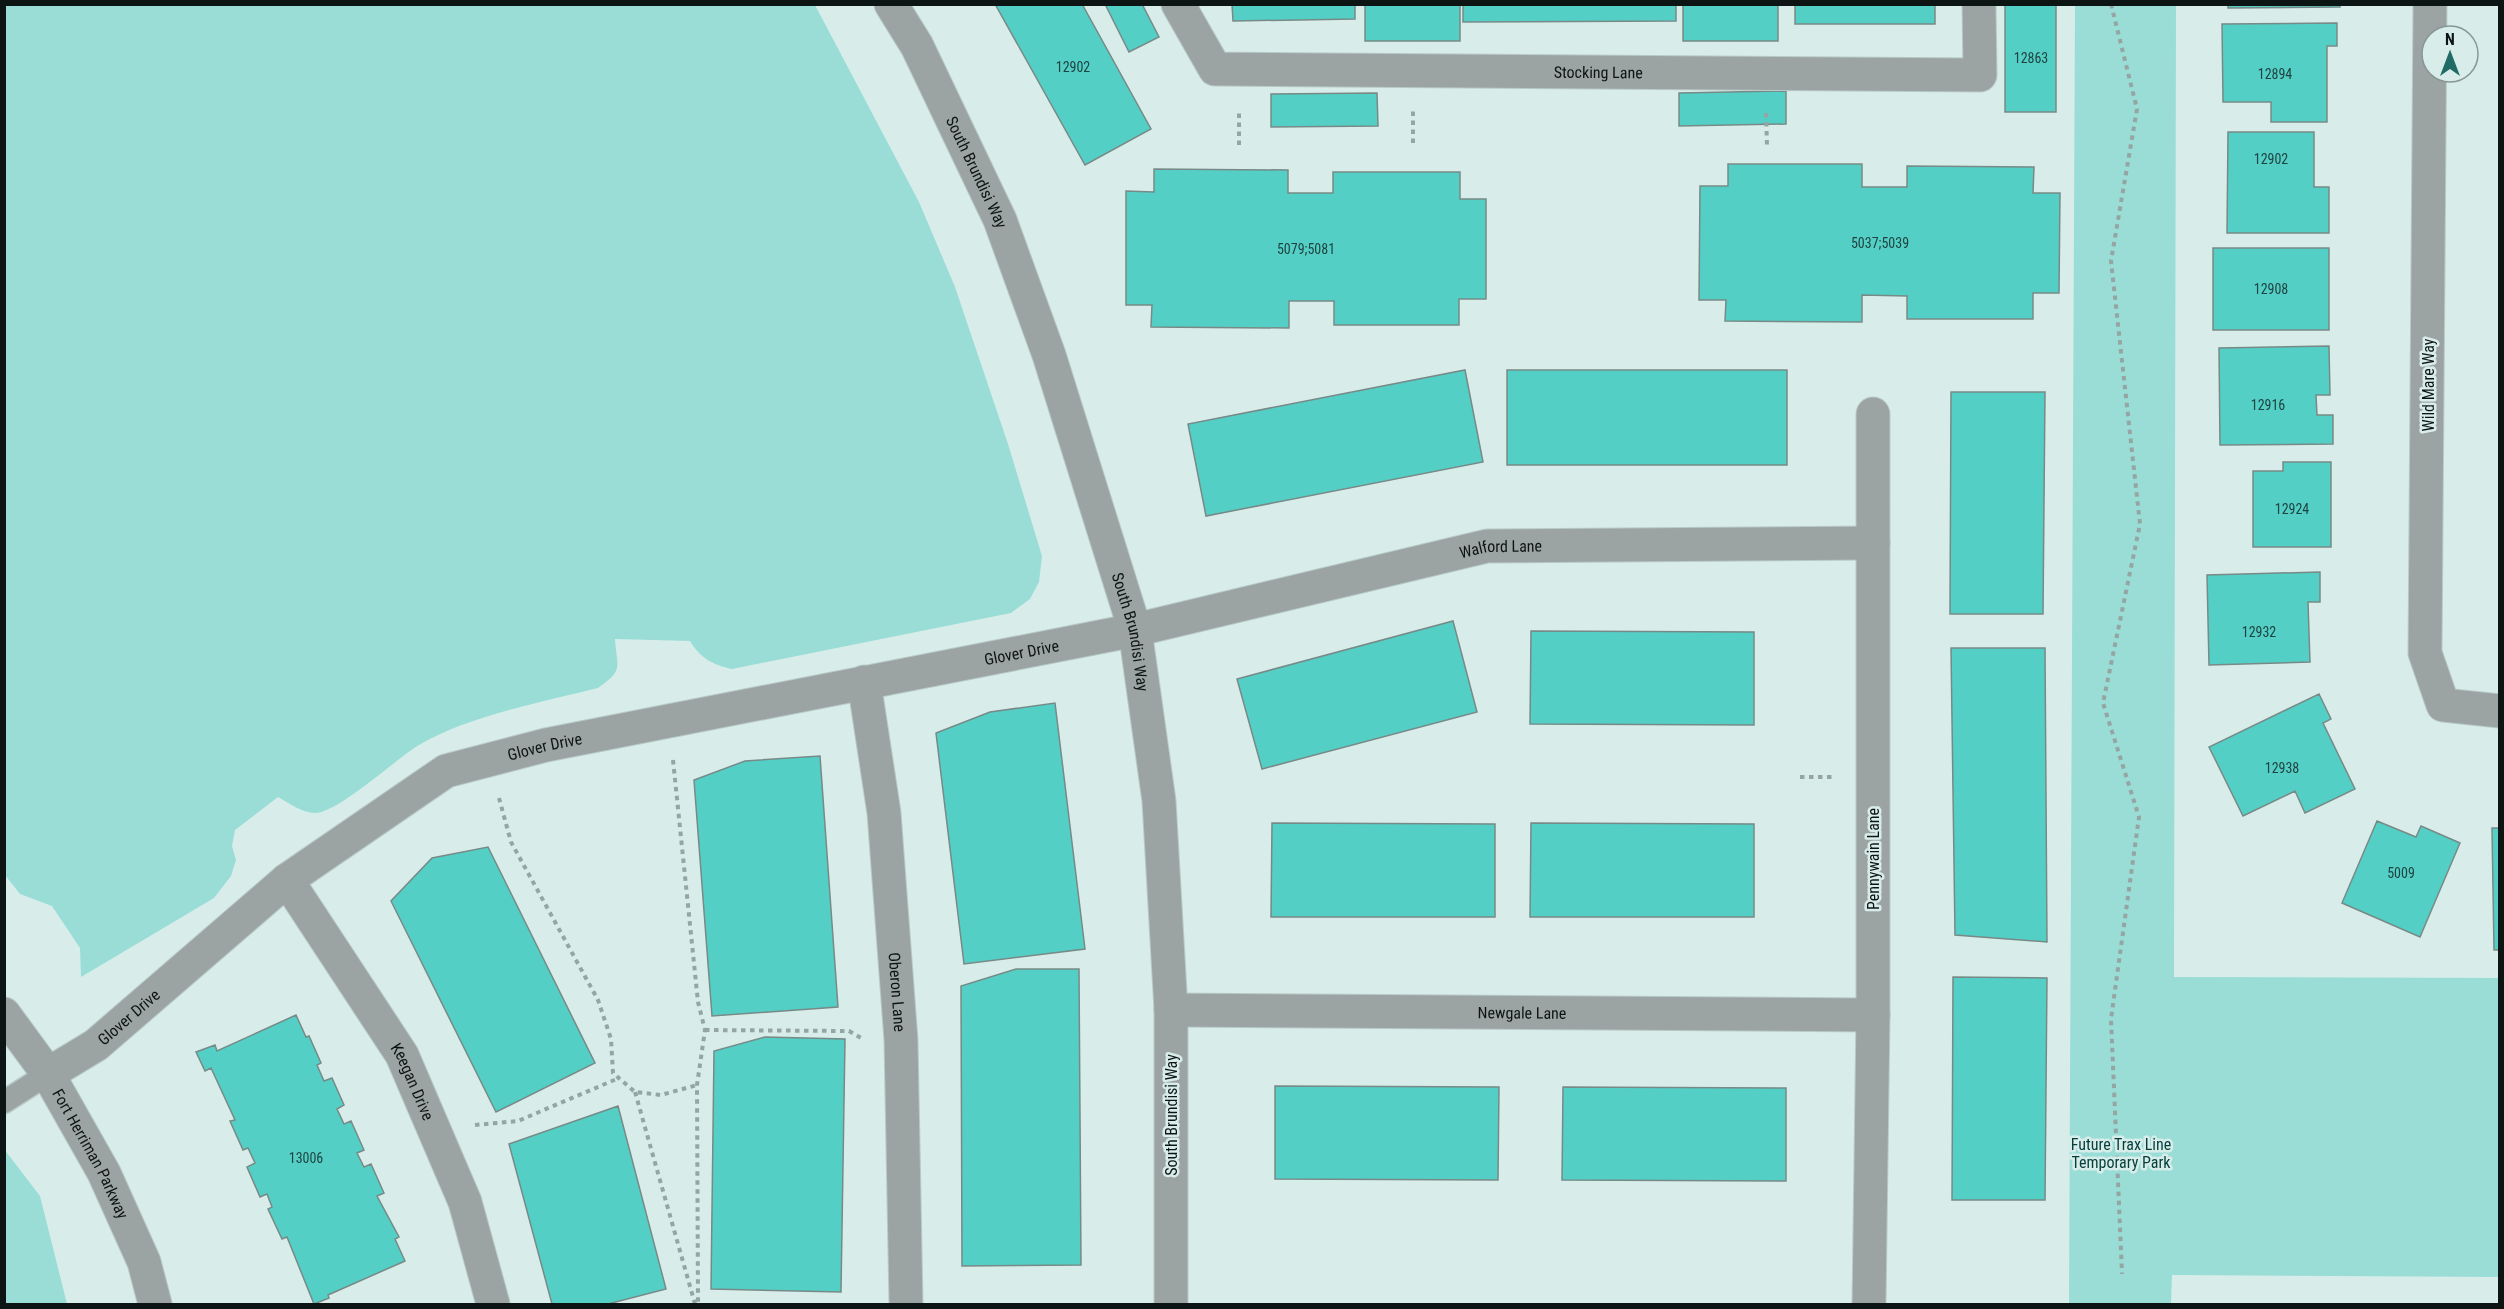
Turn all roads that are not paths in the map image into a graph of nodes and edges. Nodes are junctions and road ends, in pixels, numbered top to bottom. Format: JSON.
{"nodes":[{"id":1,"x":891,"y":4,"type":"edge"},
{"id":2,"x":1178,"y":4,"type":"edge"},
{"id":3,"x":1979,"y":4,"type":"edge"},
{"id":4,"x":2430,"y":4,"type":"edge"},
{"id":5,"x":1873,"y":414,"type":"dead end"},
{"id":6,"x":1873,"y":543,"type":"junction"},
{"id":7,"x":1136,"y":630,"type":"junction"},
{"id":8,"x":864,"y":682,"type":"junction"},
{"id":9,"x":2499,"y":711,"type":"edge"},
{"id":10,"x":287,"y":880,"type":"junction"},
{"id":11,"x":1171,"y":1010,"type":"junction"},
{"id":12,"x":4,"y":1014,"type":"edge"},
{"id":13,"x":1873,"y":1015,"type":"junction"},
{"id":14,"x":48,"y":1074,"type":"junction"},
{"id":15,"x":4,"y":1102,"type":"edge"},
{"id":16,"x":155,"y":1305,"type":"edge"},
{"id":17,"x":493,"y":1305,"type":"edge"},
{"id":18,"x":906,"y":1305,"type":"edge"},
{"id":19,"x":1172,"y":1305,"type":"edge"},
{"id":20,"x":1869,"y":1305,"type":"edge"}],
"edges":[{"from":1,"to":7,"type":"street","name":"South Brundisi Way"},
{"from":2,"to":3,"type":"street","name":"Stocking Lane"},
{"from":4,"to":9,"type":"street","name":"Wild Mare Way"},
{"from":5,"to":6,"type":"street","name":"Pennywain Lane"},
{"from":6,"to":7,"type":"street","name":"Walford Lane"},
{"from":6,"to":13,"type":"street","name":"Pennywain Lane"},
{"from":7,"to":8,"type":"street","name":"Glover Drive"},
{"from":7,"to":11,"type":"street","name":"South Brundisi Way"},
{"from":8,"to":10,"type":"street","name":"Glover Drive"},
{"from":8,"to":18,"type":"street","name":"Oberon Lane"},
{"from":10,"to":14,"type":"street","name":"Glover Drive"},
{"from":10,"to":17,"type":"street","name":"Keegan Drive"},
{"from":11,"to":13,"type":"street","name":"Newgale Lane"},
{"from":11,"to":19,"type":"street","name":"South Brundisi Way"},
{"from":12,"to":14,"type":"street","name":"Fort Herriman Parkway"},
{"from":13,"to":20,"type":"street","name":"Pennywain Lane"},
{"from":14,"to":15,"type":"lane"},
{"from":14,"to":16,"type":"street","name":"Fort Herriman Parkway"}]}
